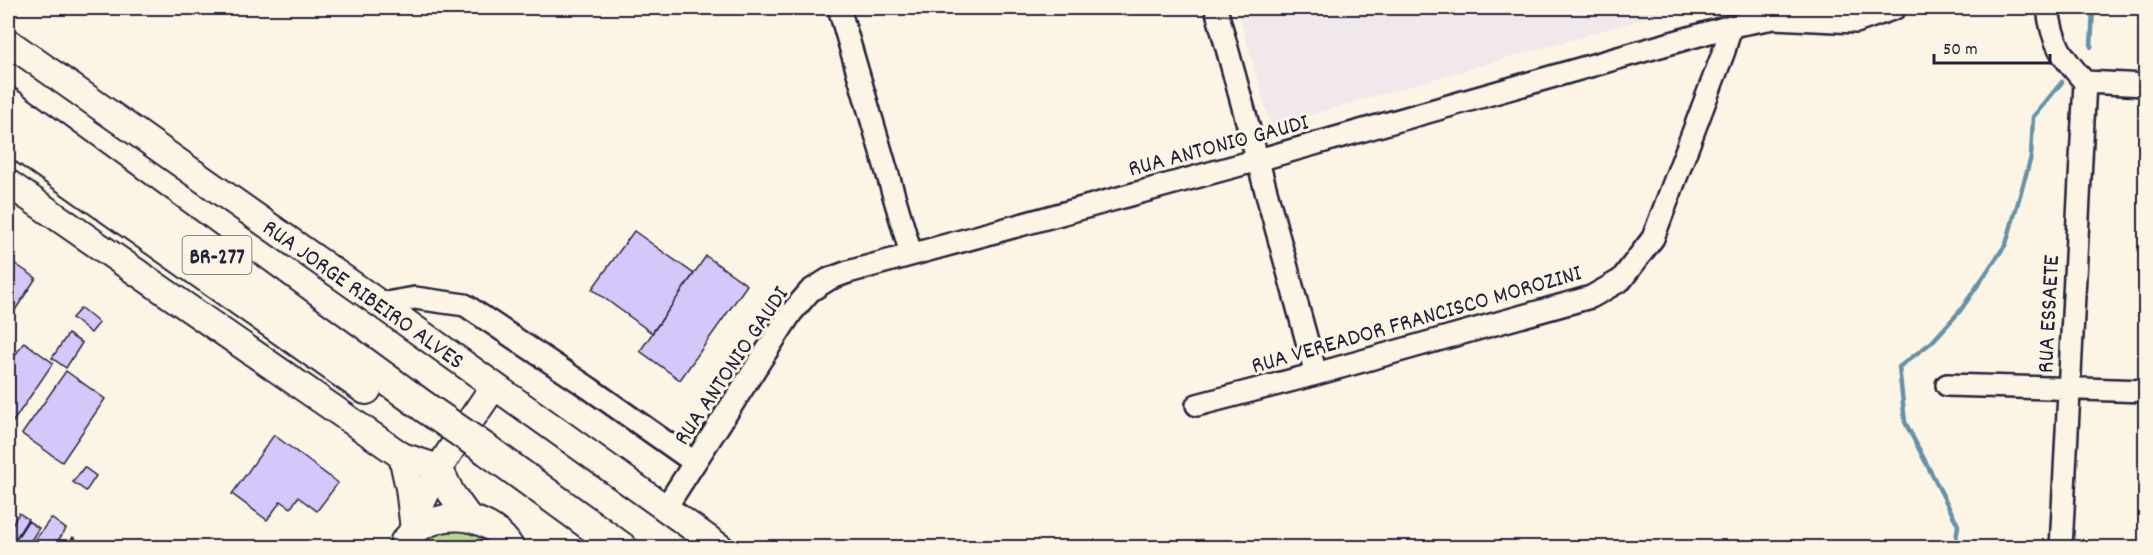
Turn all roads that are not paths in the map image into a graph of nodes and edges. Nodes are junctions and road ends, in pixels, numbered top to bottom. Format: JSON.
{"nodes":[{"id":1,"x":839,"y":8,"type":"edge"},
{"id":2,"x":1216,"y":8,"type":"edge"},
{"id":3,"x":1895,"y":8,"type":"edge"},
{"id":4,"x":2048,"y":8,"type":"edge"},
{"id":5,"x":1731,"y":26,"type":"junction"},
{"id":6,"x":8,"y":42,"type":"edge"},
{"id":7,"x":2085,"y":82,"type":"junction"},
{"id":8,"x":2145,"y":85,"type":"edge"},
{"id":9,"x":8,"y":103,"type":"edge"},
{"id":10,"x":8,"y":137,"type":"edge"},
{"id":11,"x":1258,"y":160,"type":"junction"},
{"id":12,"x":8,"y":183,"type":"edge"},
{"id":13,"x":911,"y":254,"type":"junction"},
{"id":14,"x":380,"y":304,"type":"junction"},
{"id":15,"x":1317,"y":374,"type":"junction"},
{"id":16,"x":1947,"y":385,"type":"dead end"},
{"id":17,"x":494,"y":386,"type":"junction"},
{"id":18,"x":2069,"y":390,"type":"junction"},
{"id":19,"x":2145,"y":391,"type":"edge"},
{"id":20,"x":1197,"y":405,"type":"dead end"},
{"id":21,"x":422,"y":417,"type":"junction"},
{"id":22,"x":402,"y":456,"type":"junction"},
{"id":23,"x":482,"y":458,"type":"junction"},
{"id":24,"x":694,"y":462,"type":"junction"},
{"id":25,"x":439,"y":468,"type":"junction"},
{"id":26,"x":666,"y":507,"type":"junction"},
{"id":27,"x":469,"y":518,"type":"junction"},
{"id":28,"x":404,"y":539,"type":"edge"},
{"id":29,"x":512,"y":547,"type":"edge"},
{"id":30,"x":590,"y":548,"type":"edge"},
{"id":31,"x":622,"y":548,"type":"edge"},
{"id":32,"x":721,"y":548,"type":"edge"},
{"id":33,"x":2061,"y":548,"type":"edge"}],
"edges":[{"from":1,"to":13,"type":"street"},
{"from":2,"to":11,"type":"street"},
{"from":3,"to":5,"type":"street","name":"RUA ANTONIO GAUDI"},
{"from":4,"to":7,"type":"street"},
{"from":5,"to":11,"type":"street","name":"RUA ANTONIO GAUDI"},
{"from":5,"to":15,"type":"street","name":"RUA VEREADOR FRANCISCO MOROZINI"},
{"from":6,"to":14,"type":"main road","name":"RUA JORGE RIBEIRO ALVES"},
{"from":7,"to":8,"type":"street"},
{"from":7,"to":18,"type":"street","name":"RUA ESSAETE"},
{"from":9,"to":21,"type":"highway","number":"BR-277"},
{"from":10,"to":21,"type":"highway","number":"BR-277"},
{"from":11,"to":13,"type":"street","name":"RUA ANTONIO GAUDI"},
{"from":11,"to":15,"type":"street"},
{"from":12,"to":22,"type":"main road"},
{"from":13,"to":24,"type":"street","name":"RUA ANTONIO GAUDI"},
{"from":14,"to":17,"type":"main road","name":"RUA JORGE RIBEIRO ALVES"},
{"from":14,"to":24,"type":"street"},
{"from":15,"to":20,"type":"street","name":"RUA VEREADOR FRANCISCO MOROZINI"},
{"from":16,"to":18,"type":"street"},
{"from":17,"to":25,"type":"main road"},
{"from":17,"to":26,"type":"main road","name":"RUA JORGE RIBEIRO ALVES"},
{"from":18,"to":19,"type":"street"},
{"from":18,"to":33,"type":"street","name":"RUA ESSAETE"},
{"from":21,"to":23,"type":"highway","number":"BR-277"},
{"from":22,"to":25,"type":"main road"},
{"from":22,"to":28,"type":"main road"},
{"from":23,"to":30,"type":"highway","number":"BR-277"},
{"from":23,"to":31,"type":"highway","number":"BR-277"},
{"from":24,"to":26,"type":"street","name":"RUA ANTONIO GAUDI"},
{"from":25,"to":27,"type":"main road"},
{"from":25,"to":28,"type":"main road"},
{"from":26,"to":32,"type":"main road","name":"RUA JORGE RIBEIRO ALVES"},
{"from":27,"to":28,"type":"main road"},
{"from":27,"to":29,"type":"main road"}]}
